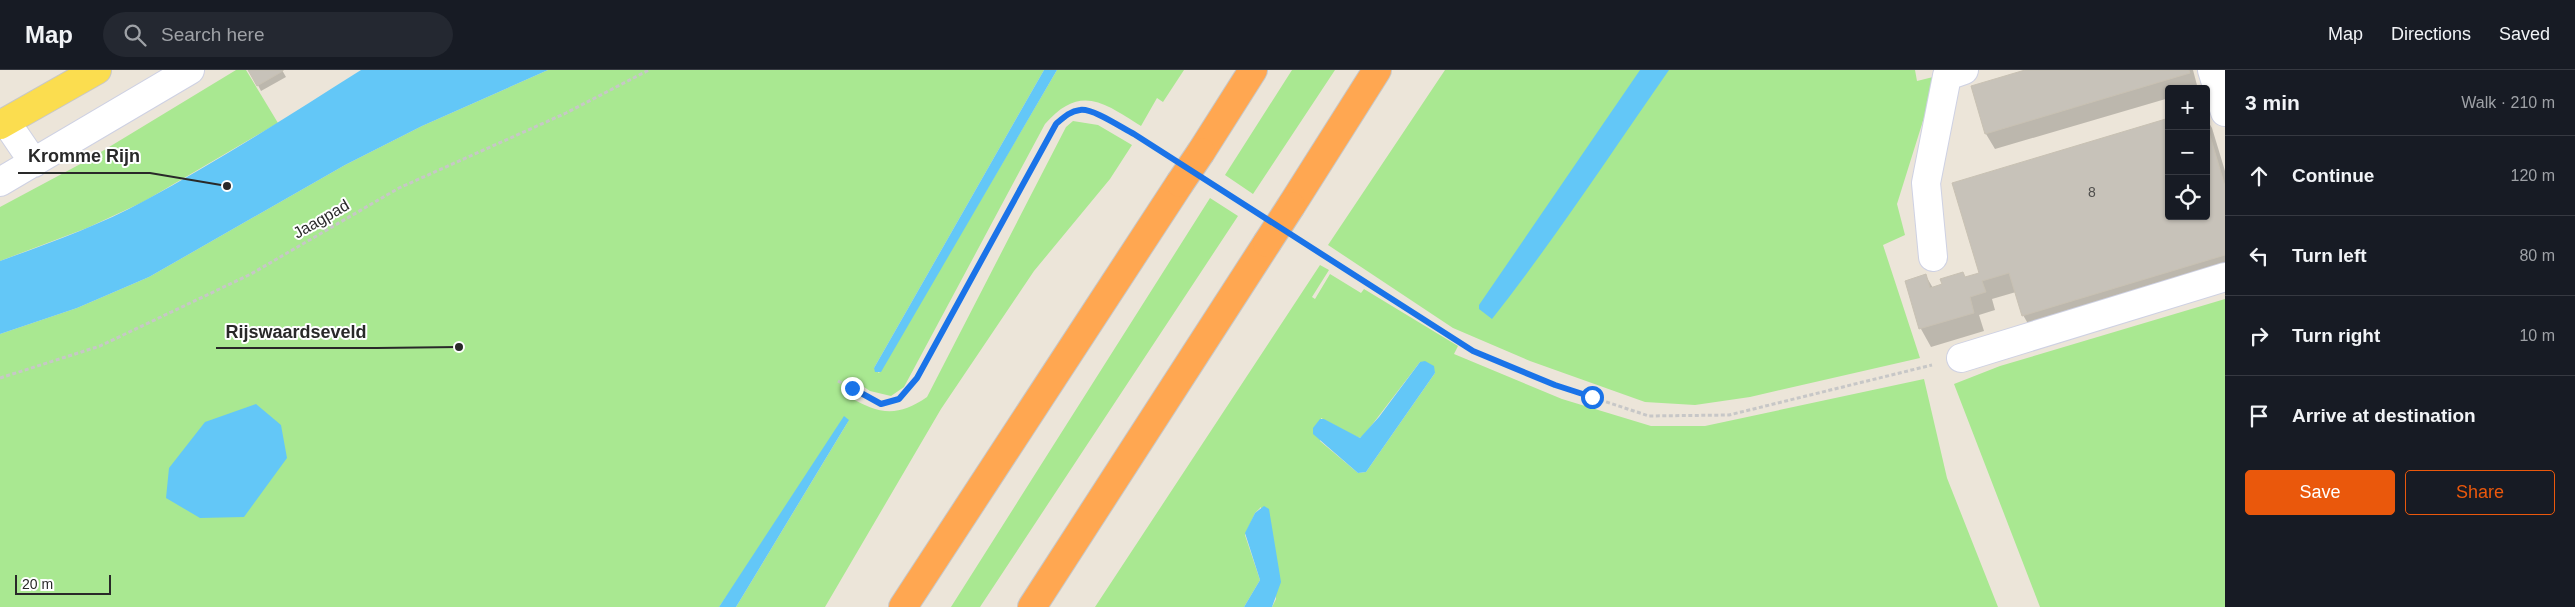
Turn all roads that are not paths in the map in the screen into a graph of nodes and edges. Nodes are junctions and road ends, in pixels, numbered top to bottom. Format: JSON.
{"nodes":[{"id":1,"x":97,"y":70,"type":"edge"},
{"id":2,"x":190,"y":70,"type":"edge"},
{"id":3,"x":1253,"y":70,"type":"edge"},
{"id":4,"x":1377,"y":70,"type":"edge"},
{"id":5,"x":1964,"y":70,"type":"edge"},
{"id":6,"x":2212,"y":70,"type":"edge"},
{"id":7,"x":2225,"y":112,"type":"edge"},
{"id":8,"x":3,"y":123,"type":"edge"},
{"id":9,"x":34,"y":163,"type":"junction"},
{"id":10,"x":0,"y":182,"type":"edge"},
{"id":11,"x":1933,"y":257,"type":"dead end"},
{"id":12,"x":2225,"y":277,"type":"edge"},
{"id":13,"x":1961,"y":358,"type":"road end"},
{"id":14,"x":903,"y":607,"type":"edge"},
{"id":15,"x":1032,"y":607,"type":"edge"}],
"edges":[{"from":1,"to":8,"type":"main road"},
{"from":2,"to":9,"type":"street"},
{"from":3,"to":14,"type":"highway","bridge":true},
{"from":4,"to":15,"type":"highway","bridge":true},
{"from":5,"to":11,"type":"street"},
{"from":6,"to":7,"type":"street"},
{"from":8,"to":9,"type":"street"},
{"from":9,"to":10,"type":"street"},
{"from":12,"to":13,"type":"street"}]}
